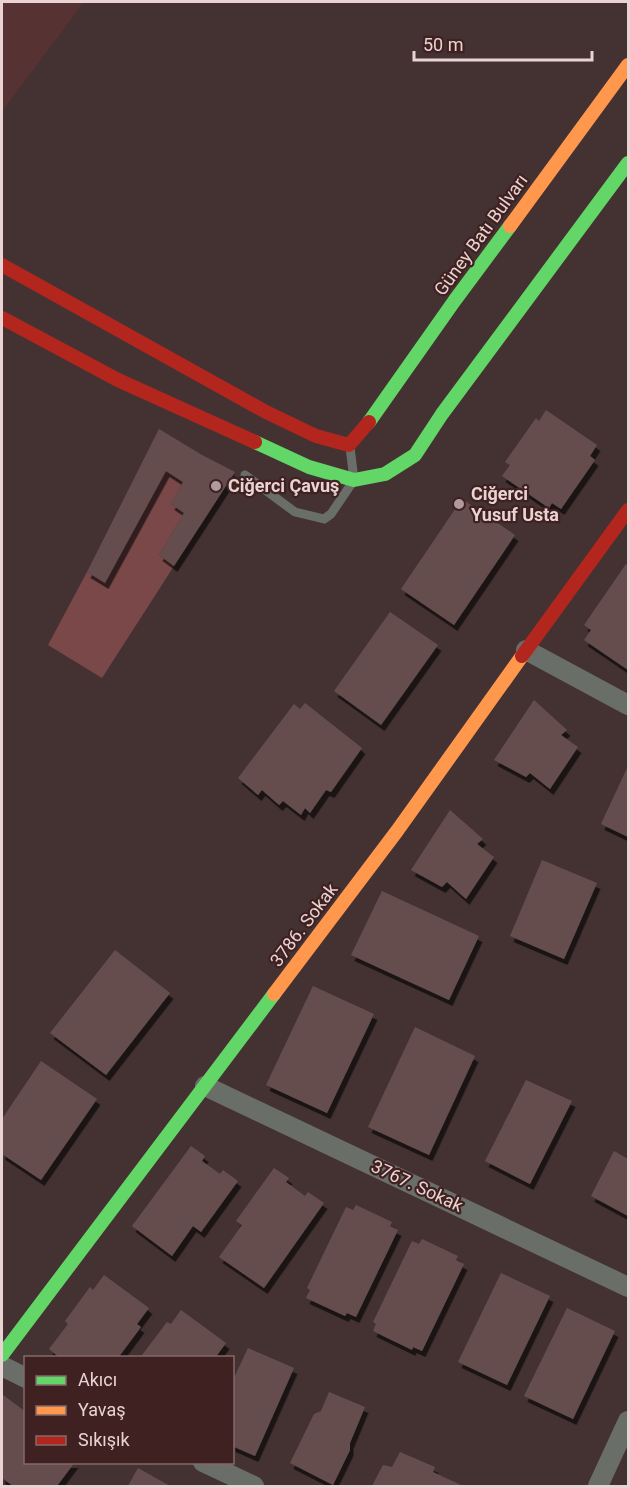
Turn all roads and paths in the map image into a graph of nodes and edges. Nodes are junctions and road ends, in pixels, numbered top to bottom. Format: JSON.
{"nodes":[{"id":1,"x":628,"y":65,"type":"edge"},
{"id":2,"x":628,"y":163,"type":"edge"},
{"id":3,"x":2,"y":266,"type":"edge"},
{"id":4,"x":2,"y":318,"type":"edge"},
{"id":5,"x":349,"y":445,"type":"junction"},
{"id":6,"x":245,"y":475,"type":"dead end"},
{"id":7,"x":354,"y":480,"type":"junction"},
{"id":8,"x":628,"y":510,"type":"edge"},
{"id":9,"x":526,"y":650,"type":"junction"},
{"id":10,"x":628,"y":705,"type":"edge"},
{"id":11,"x":205,"y":1086,"type":"junction"},
{"id":12,"x":628,"y":1287,"type":"edge"},
{"id":13,"x":2,"y":1355,"type":"edge"},
{"id":14,"x":2,"y":1366,"type":"edge"},
{"id":15,"x":24,"y":1377,"type":"edge"},
{"id":16,"x":628,"y":1421,"type":"edge"},
{"id":17,"x":207,"y":1464,"type":"edge"},
{"id":18,"x":254,"y":1486,"type":"edge"},
{"id":19,"x":598,"y":1486,"type":"edge"}],
"edges":[{"from":1,"to":5,"type":"street","name":"Güney Batı Bulvarı"},
{"from":2,"to":7,"type":"street"},
{"from":3,"to":5,"type":"street"},
{"from":4,"to":7,"type":"street"},
{"from":5,"to":7,"type":"lane"},
{"from":6,"to":7,"type":"lane"},
{"from":8,"to":9,"type":"street","name":"3786. Sokak"},
{"from":9,"to":10,"type":"street"},
{"from":9,"to":11,"type":"street","name":"3786. Sokak"},
{"from":11,"to":12,"type":"street","name":"3767. Sokak"},
{"from":11,"to":13,"type":"street","name":"3786. Sokak"},
{"from":14,"to":15,"type":"street"},
{"from":16,"to":19,"type":"street"},
{"from":17,"to":18,"type":"street"}]}
